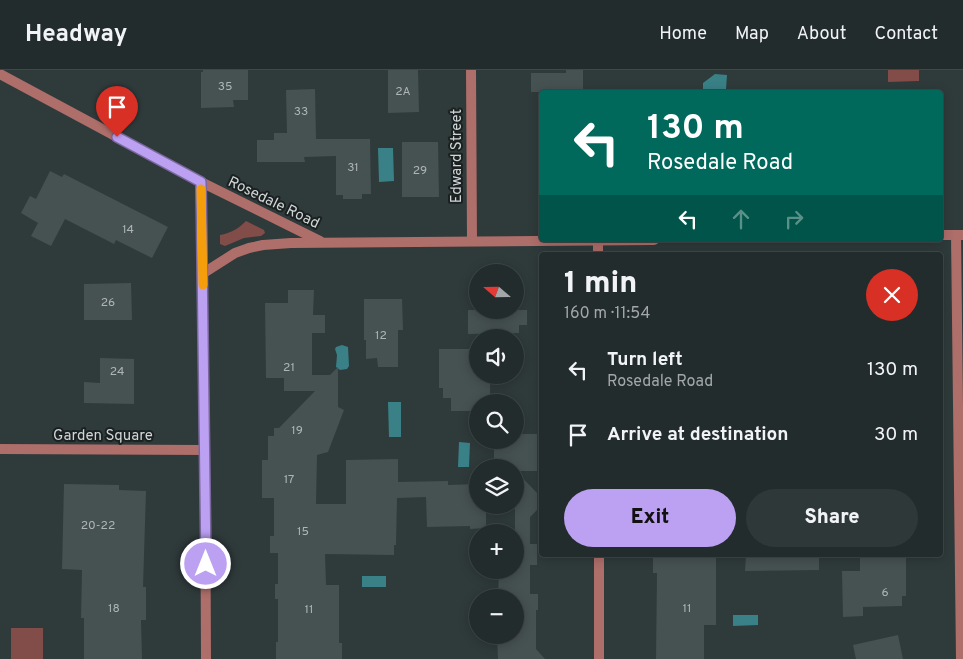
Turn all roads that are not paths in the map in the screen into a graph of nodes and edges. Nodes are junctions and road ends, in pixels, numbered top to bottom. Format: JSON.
{"nodes":[{"id":1,"x":471,"y":70,"type":"edge"},
{"id":2,"x":0,"y":74,"type":"edge"},
{"id":3,"x":201,"y":182,"type":"junction"},
{"id":4,"x":943,"y":235,"type":"edge"},
{"id":5,"x":959,"y":235,"type":"edge"},
{"id":6,"x":539,"y":240,"type":"edge"},
{"id":7,"x":472,"y":241,"type":"junction"},
{"id":8,"x":323,"y":243,"type":"junction"},
{"id":9,"x":202,"y":274,"type":"junction"},
{"id":10,"x":0,"y":449,"type":"edge"},
{"id":11,"x":205,"y":450,"type":"junction"},
{"id":12,"x":599,"y":557,"type":"edge"},
{"id":13,"x":206,"y":659,"type":"edge"},
{"id":14,"x":599,"y":659,"type":"edge"},
{"id":15,"x":962,"y":659,"type":"edge"}],
"edges":[{"from":1,"to":7,"type":"street","name":"Edward Street"},
{"from":2,"to":3,"type":"street","name":"Rosedale Road"},
{"from":3,"to":8,"type":"street","name":"Rosedale Road"},
{"from":3,"to":9,"type":"street"},
{"from":4,"to":5,"type":"street"},
{"from":5,"to":15,"type":"street"},
{"from":6,"to":7,"type":"street","name":"Rosedale Road"},
{"from":7,"to":8,"type":"street","name":"Rosedale Road"},
{"from":8,"to":9,"type":"street","name":"Rosedale Road"},
{"from":9,"to":11,"type":"street"},
{"from":10,"to":11,"type":"street","name":"Garden Square"},
{"from":11,"to":13,"type":"street"},
{"from":12,"to":14,"type":"street"}]}
